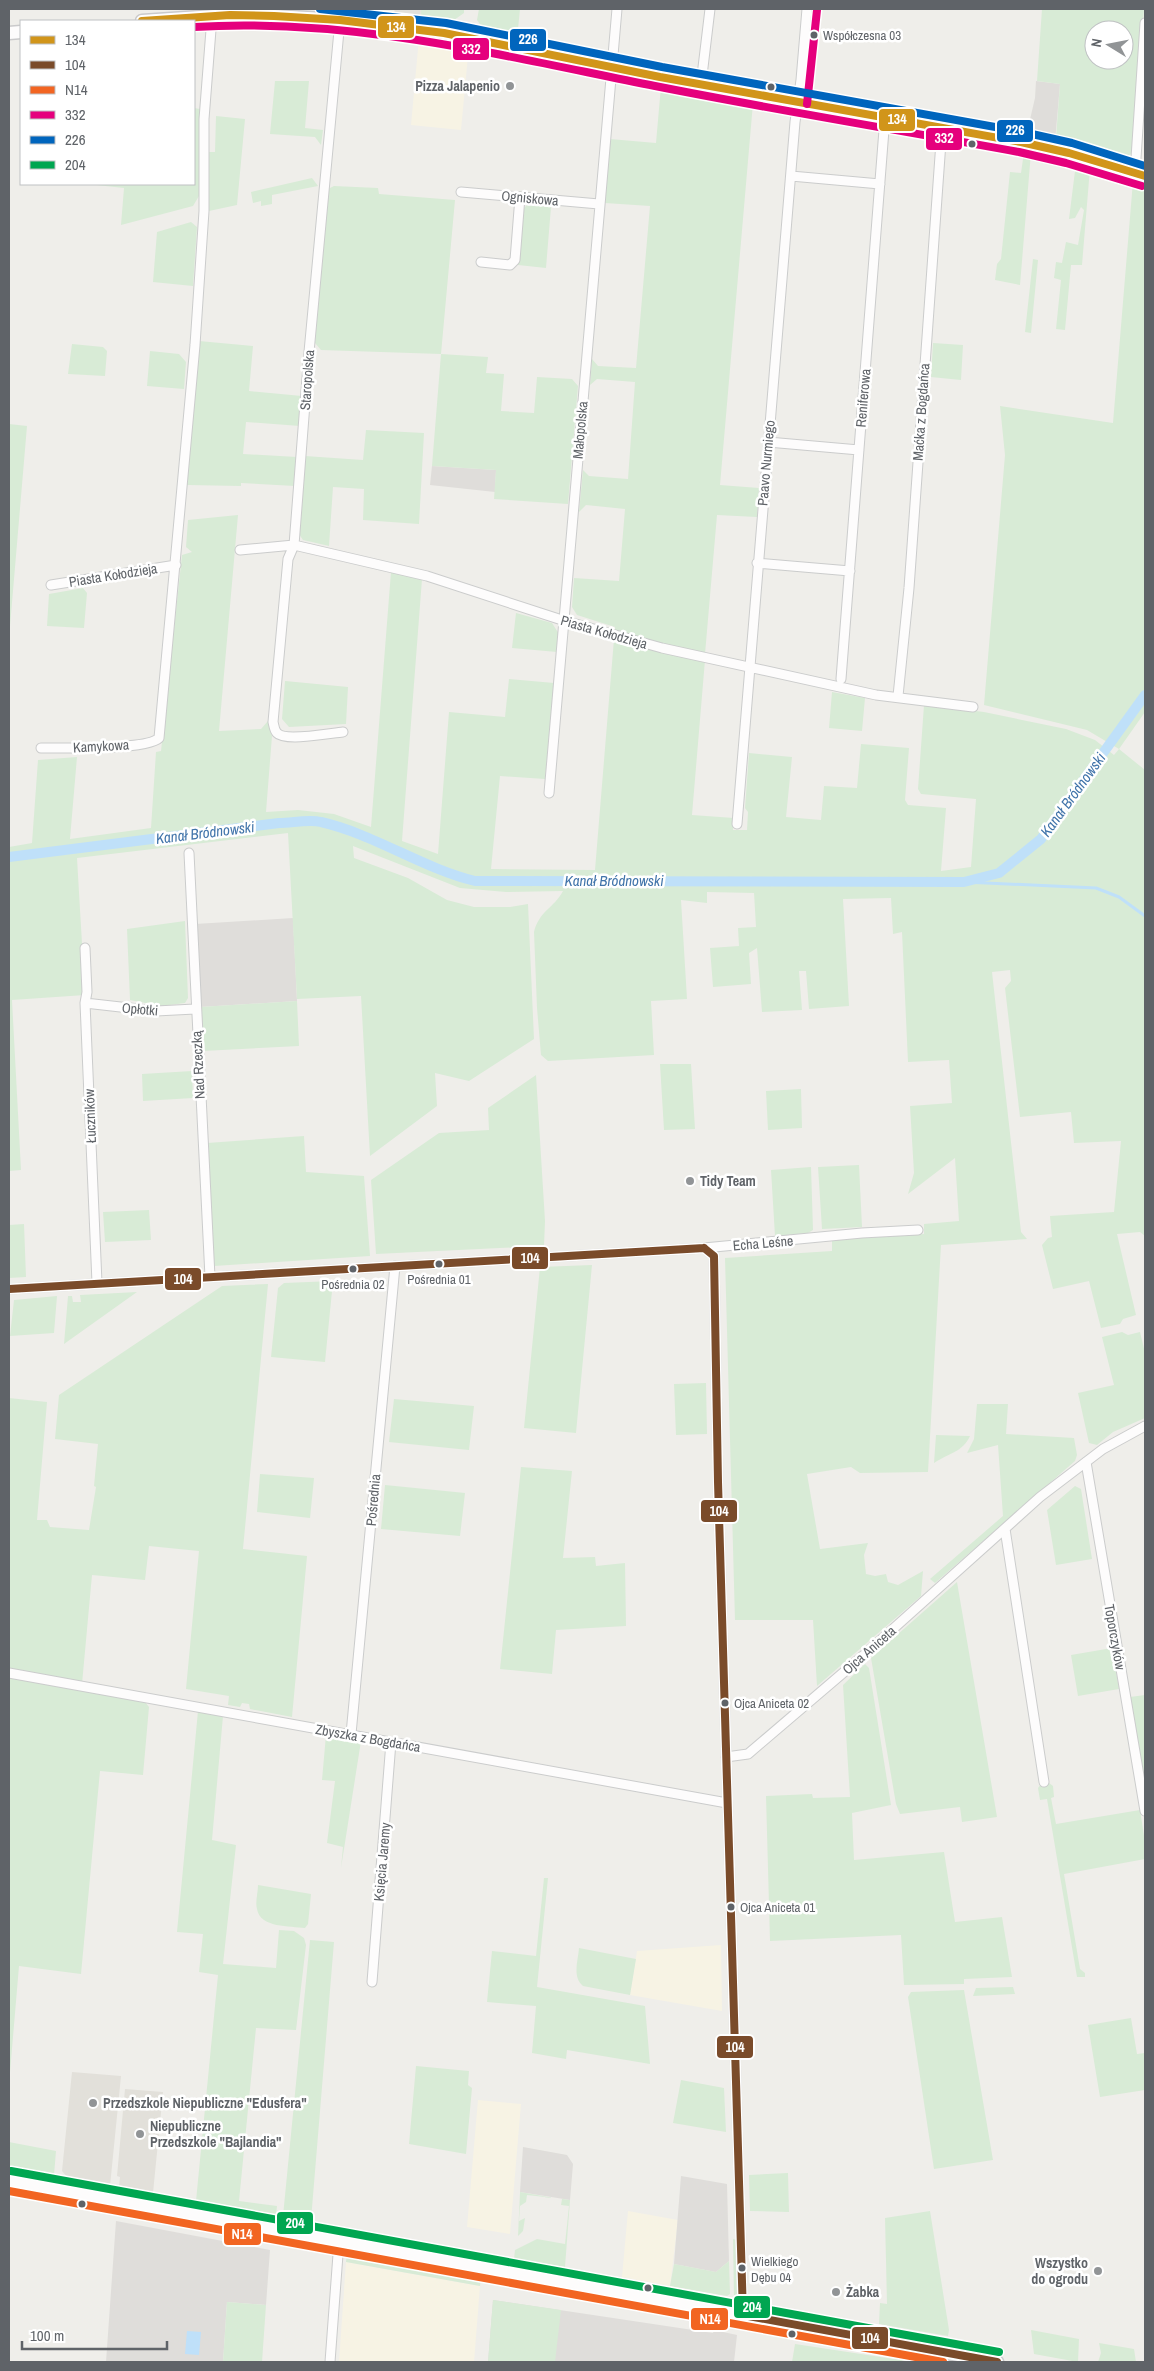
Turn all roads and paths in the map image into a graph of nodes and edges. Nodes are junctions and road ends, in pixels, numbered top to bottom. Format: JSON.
{"nodes":[{"id":1,"x":616,"y":9,"type":"edge"},
{"id":2,"x":710,"y":9,"type":"edge"},
{"id":3,"x":807,"y":9,"type":"edge"},
{"id":4,"x":212,"y":17,"type":"junction"},
{"id":5,"x":160,"y":20,"type":"edge"},
{"id":6,"x":340,"y":20,"type":"junction"},
{"id":7,"x":1145,"y":23,"type":"edge"},
{"id":8,"x":610,"y":67,"type":"junction"},
{"id":9,"x":700,"y":84,"type":"junction"},
{"id":10,"x":797,"y":102,"type":"junction"},
{"id":11,"x":885,"y":117,"type":"junction"},
{"id":12,"x":942,"y":128,"type":"junction"},
{"id":13,"x":1140,"y":175,"type":"edge"},
{"id":14,"x":791,"y":176,"type":"junction"},
{"id":15,"x":880,"y":184,"type":"junction"},
{"id":16,"x":461,"y":192,"type":"dead end"},
{"id":17,"x":520,"y":197,"type":"junction"},
{"id":18,"x":599,"y":204,"type":"junction"},
{"id":19,"x":481,"y":262,"type":"dead end"},
{"id":20,"x":768,"y":442,"type":"junction"},
{"id":21,"x":859,"y":450,"type":"junction"},
{"id":22,"x":294,"y":545,"type":"junction"},
{"id":23,"x":240,"y":550,"type":"dead end"},
{"id":24,"x":757,"y":563,"type":"junction"},
{"id":25,"x":176,"y":564,"type":"junction"},
{"id":26,"x":850,"y":571,"type":"junction"},
{"id":27,"x":51,"y":585,"type":"dead end"},
{"id":28,"x":565,"y":621,"type":"junction"},
{"id":29,"x":750,"y":668,"type":"junction"},
{"id":30,"x":841,"y":678,"type":"dead end"},
{"id":31,"x":898,"y":696,"type":"junction"},
{"id":32,"x":973,"y":707,"type":"dead end"},
{"id":33,"x":343,"y":732,"type":"dead end"},
{"id":34,"x":41,"y":748,"type":"dead end"},
{"id":35,"x":549,"y":793,"type":"dead end"},
{"id":36,"x":737,"y":824,"type":"dead end"},
{"id":37,"x":188,"y":853,"type":"dead end"},
{"id":38,"x":85,"y":948,"type":"dead end"},
{"id":39,"x":85,"y":1003,"type":"junction"},
{"id":40,"x":195,"y":1009,"type":"junction"},
{"id":41,"x":918,"y":1230,"type":"dead end"},
{"id":42,"x":704,"y":1248,"type":"junction"},
{"id":43,"x":395,"y":1266,"type":"junction"},
{"id":44,"x":210,"y":1277,"type":"junction"},
{"id":45,"x":97,"y":1283,"type":"junction"},
{"id":46,"x":9,"y":1289,"type":"edge"},
{"id":47,"x":1145,"y":1426,"type":"edge"},
{"id":48,"x":1086,"y":1462,"type":"junction"},
{"id":49,"x":1005,"y":1529,"type":"junction"},
{"id":50,"x":9,"y":1673,"type":"edge"},
{"id":51,"x":351,"y":1734,"type":"junction"},
{"id":52,"x":392,"y":1742,"type":"junction"},
{"id":53,"x":726,"y":1757,"type":"junction"},
{"id":54,"x":1044,"y":1782,"type":"dead end"},
{"id":55,"x":728,"y":1803,"type":"junction"},
{"id":56,"x":1145,"y":1811,"type":"edge"},
{"id":57,"x":372,"y":1982,"type":"dead end"},
{"id":58,"x":9,"y":2181,"type":"edge"},
{"id":59,"x":339,"y":2240,"type":"junction"},
{"id":60,"x":743,"y":2315,"type":"junction"},
{"id":61,"x":330,"y":2362,"type":"edge"},
{"id":62,"x":997,"y":2362,"type":"edge"}],
"edges":[{"from":1,"to":8,"type":"street","name":"Małopolska"},
{"from":2,"to":9,"type":"street"},
{"from":3,"to":10,"type":"street","name":"Paavo Nurmiego"},
{"from":4,"to":5,"type":"street"},
{"from":4,"to":6,"type":"street"},
{"from":4,"to":25,"type":"street"},
{"from":6,"to":8,"type":"street"},
{"from":6,"to":22,"type":"street","name":"Staropolska"},
{"from":7,"to":13,"type":"street"},
{"from":8,"to":9,"type":"street"},
{"from":8,"to":18,"type":"street","name":"Małopolska"},
{"from":9,"to":10,"type":"street"},
{"from":10,"to":11,"type":"street"},
{"from":10,"to":14,"type":"street","name":"Paavo Nurmiego"},
{"from":11,"to":12,"type":"street"},
{"from":11,"to":15,"type":"street","name":"Reniferowa"},
{"from":12,"to":13,"type":"street"},
{"from":12,"to":31,"type":"street","name":"Maćka z Bogdańca"},
{"from":14,"to":15,"type":"street"},
{"from":14,"to":20,"type":"street","name":"Paavo Nurmiego"},
{"from":15,"to":21,"type":"street","name":"Reniferowa"},
{"from":16,"to":17,"type":"street","name":"Ogniskowa"},
{"from":17,"to":18,"type":"street","name":"Ogniskowa"},
{"from":17,"to":19,"type":"street"},
{"from":18,"to":28,"type":"street","name":"Małopolska"},
{"from":20,"to":21,"type":"street"},
{"from":20,"to":24,"type":"street","name":"Paavo Nurmiego"},
{"from":21,"to":26,"type":"street","name":"Reniferowa"},
{"from":22,"to":23,"type":"street","name":"Piasta Kołodzieja"},
{"from":22,"to":28,"type":"street","name":"Piasta Kołodzieja"},
{"from":22,"to":33,"type":"street","name":"Staropolska"},
{"from":24,"to":26,"type":"street"},
{"from":24,"to":29,"type":"street","name":"Paavo Nurmiego"},
{"from":25,"to":27,"type":"street","name":"Piasta Kołodzieja"},
{"from":25,"to":34,"type":"street","name":"Kamykowa"},
{"from":26,"to":30,"type":"street","name":"Reniferowa"},
{"from":28,"to":29,"type":"street","name":"Piasta Kołodzieja"},
{"from":28,"to":35,"type":"street","name":"Małopolska"},
{"from":29,"to":31,"type":"street","name":"Piasta Kołodzieja"},
{"from":29,"to":36,"type":"street","name":"Paavo Nurmiego"},
{"from":31,"to":32,"type":"street","name":"Piasta Kołodzieja"},
{"from":37,"to":40,"type":"street","name":"Nad Rzeczką"},
{"from":38,"to":39,"type":"street","name":"Łuczników"},
{"from":39,"to":40,"type":"street","name":"Opłotki"},
{"from":39,"to":45,"type":"street","name":"Łuczników"},
{"from":40,"to":44,"type":"street","name":"Nad Rzeczką"},
{"from":41,"to":42,"type":"street","name":"Echa Leśne"},
{"from":42,"to":43,"type":"street","name":"Echa Leśne"},
{"from":42,"to":53,"type":"street"},
{"from":43,"to":44,"type":"street","name":"Echa Leśne"},
{"from":43,"to":51,"type":"street","name":"Pośrednia"},
{"from":44,"to":45,"type":"street","name":"Echa Leśne"},
{"from":45,"to":46,"type":"street","name":"Echa Leśne"},
{"from":47,"to":48,"type":"street","name":"Ojca Aniceta"},
{"from":48,"to":49,"type":"street","name":"Ojca Aniceta"},
{"from":48,"to":56,"type":"street","name":"Toporczyków"},
{"from":49,"to":53,"type":"street","name":"Ojca Aniceta"},
{"from":49,"to":54,"type":"street"},
{"from":50,"to":51,"type":"street","name":"Zbyszka z Bogdańca"},
{"from":51,"to":52,"type":"street","name":"Zbyszka z Bogdańca"},
{"from":52,"to":55,"type":"street","name":"Zbyszka z Bogdańca"},
{"from":52,"to":57,"type":"street","name":"Księcia Jaremy"},
{"from":53,"to":55,"type":"street"},
{"from":55,"to":60,"type":"street"},
{"from":58,"to":59,"type":"street"},
{"from":59,"to":60,"type":"street"},
{"from":59,"to":61,"type":"street"},
{"from":60,"to":62,"type":"street"}]}
